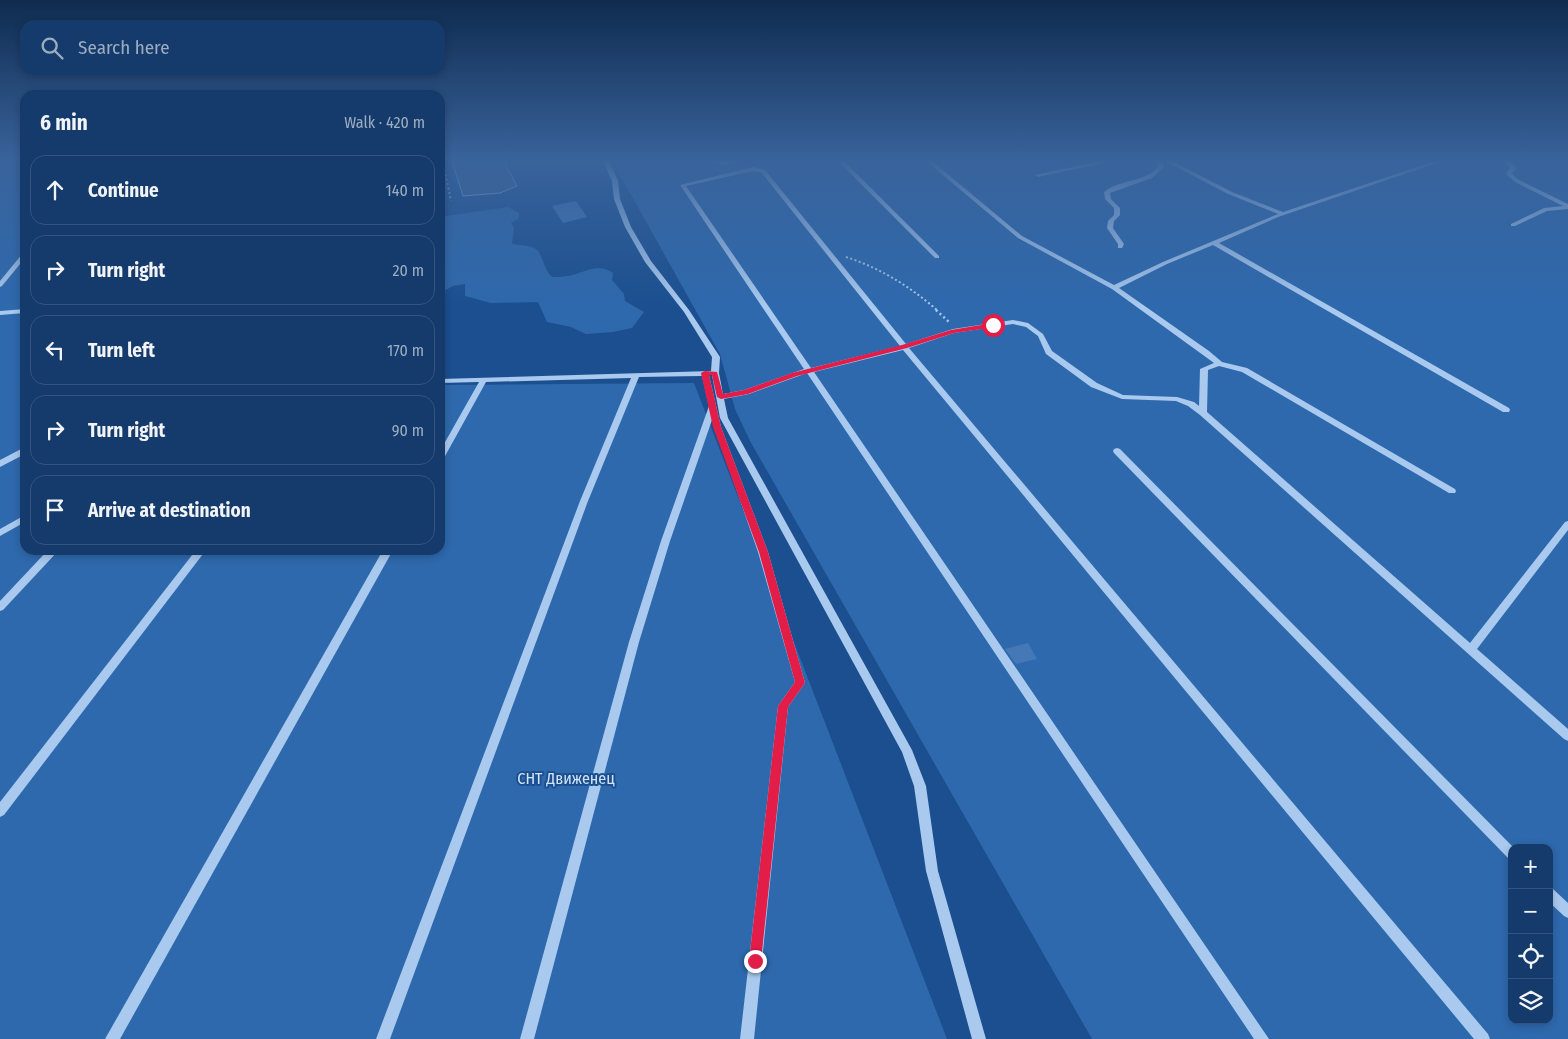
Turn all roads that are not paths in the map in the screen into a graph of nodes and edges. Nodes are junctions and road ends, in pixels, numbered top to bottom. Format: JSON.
{"nodes":[{"id":1,"x":621,"y":209,"type":"edge"},
{"id":2,"x":700,"y":209,"type":"edge"},
{"id":3,"x":794,"y":209,"type":"edge"},
{"id":4,"x":889,"y":209,"type":"edge"},
{"id":5,"x":987,"y":209,"type":"edge"},
{"id":6,"x":1117,"y":209,"type":"edge"},
{"id":7,"x":1272,"y":209,"type":"edge"},
{"id":8,"x":1297,"y":209,"type":"edge"},
{"id":9,"x":1545,"y":209,"type":"edge"},
{"id":10,"x":1284,"y":214,"type":"junction"},
{"id":11,"x":1513,"y":225,"type":"dead end"},
{"id":12,"x":1215,"y":243,"type":"junction"},
{"id":13,"x":1120,"y":247,"type":"dead end"},
{"id":14,"x":937,"y":257,"type":"dead end"},
{"id":15,"x":20,"y":260,"type":"edge"},
{"id":16,"x":0,"y":285,"type":"edge"},
{"id":17,"x":1114,"y":288,"type":"junction"},
{"id":18,"x":20,"y":311,"type":"edge"},
{"id":19,"x":0,"y":313,"type":"edge"},
{"id":20,"x":905,"y":347,"type":"junction"},
{"id":21,"x":1219,"y":364,"type":"junction"},
{"id":22,"x":809,"y":371,"type":"junction"},
{"id":23,"x":710,"y":373,"type":"junction"},
{"id":24,"x":636,"y":375,"type":"junction"},
{"id":25,"x":484,"y":379,"type":"junction"},
{"id":26,"x":445,"y":381,"type":"edge"},
{"id":27,"x":721,"y":397,"type":"junction"},
{"id":28,"x":712,"y":406,"type":"junction"},
{"id":29,"x":1506,"y":410,"type":"dead end"},
{"id":30,"x":1203,"y":413,"type":"junction"},
{"id":31,"x":445,"y":449,"type":"edge"},
{"id":32,"x":1117,"y":451,"type":"dead end"},
{"id":33,"x":20,"y":453,"type":"edge"},
{"id":34,"x":0,"y":464,"type":"edge"},
{"id":35,"x":1452,"y":491,"type":"dead end"},
{"id":36,"x":20,"y":521,"type":"edge"},
{"id":37,"x":1568,"y":524,"type":"edge"},
{"id":38,"x":0,"y":533,"type":"edge"},
{"id":39,"x":49,"y":555,"type":"edge"},
{"id":40,"x":197,"y":555,"type":"edge"},
{"id":41,"x":385,"y":555,"type":"edge"},
{"id":42,"x":0,"y":608,"type":"edge"},
{"id":43,"x":1471,"y":650,"type":"junction"},
{"id":44,"x":1568,"y":736,"type":"edge"},
{"id":45,"x":0,"y":811,"type":"edge"},
{"id":46,"x":1508,"y":850,"type":"edge"},
{"id":47,"x":1553,"y":896,"type":"edge"},
{"id":48,"x":1568,"y":912,"type":"edge"},
{"id":49,"x":112,"y":1039,"type":"edge"},
{"id":50,"x":383,"y":1039,"type":"edge"},
{"id":51,"x":527,"y":1039,"type":"edge"},
{"id":52,"x":747,"y":1039,"type":"edge"},
{"id":53,"x":979,"y":1039,"type":"edge"},
{"id":54,"x":1262,"y":1039,"type":"edge"},
{"id":55,"x":1483,"y":1039,"type":"edge"}],
"edges":[{"from":1,"to":23,"type":"street"},
{"from":2,"to":22,"type":"street"},
{"from":3,"to":20,"type":"street"},
{"from":4,"to":14,"type":"street"},
{"from":5,"to":17,"type":"street"},
{"from":6,"to":13,"type":"street"},
{"from":7,"to":10,"type":"street"},
{"from":8,"to":10,"type":"street"},
{"from":9,"to":11,"type":"street"},
{"from":10,"to":12,"type":"street"},
{"from":12,"to":17,"type":"street"},
{"from":12,"to":29,"type":"street"},
{"from":15,"to":16,"type":"street"},
{"from":17,"to":21,"type":"street"},
{"from":18,"to":19,"type":"street"},
{"from":20,"to":22,"type":"street"},
{"from":20,"to":30,"type":"street"},
{"from":20,"to":55,"type":"street"},
{"from":21,"to":30,"type":"street"},
{"from":21,"to":35,"type":"street"},
{"from":22,"to":27,"type":"street"},
{"from":22,"to":54,"type":"street"},
{"from":23,"to":24,"type":"street"},
{"from":23,"to":27,"type":"street"},
{"from":23,"to":28,"type":"street"},
{"from":24,"to":25,"type":"street"},
{"from":24,"to":50,"type":"street"},
{"from":25,"to":26,"type":"street"},
{"from":25,"to":31,"type":"street"},
{"from":27,"to":53,"type":"street"},
{"from":28,"to":51,"type":"street"},
{"from":28,"to":52,"type":"street"},
{"from":30,"to":43,"type":"street"},
{"from":32,"to":46,"type":"street"},
{"from":33,"to":34,"type":"street"},
{"from":36,"to":38,"type":"street"},
{"from":37,"to":43,"type":"street"},
{"from":39,"to":42,"type":"street"},
{"from":40,"to":45,"type":"street"},
{"from":41,"to":49,"type":"street"},
{"from":43,"to":44,"type":"street"},
{"from":47,"to":48,"type":"lane"}]}
